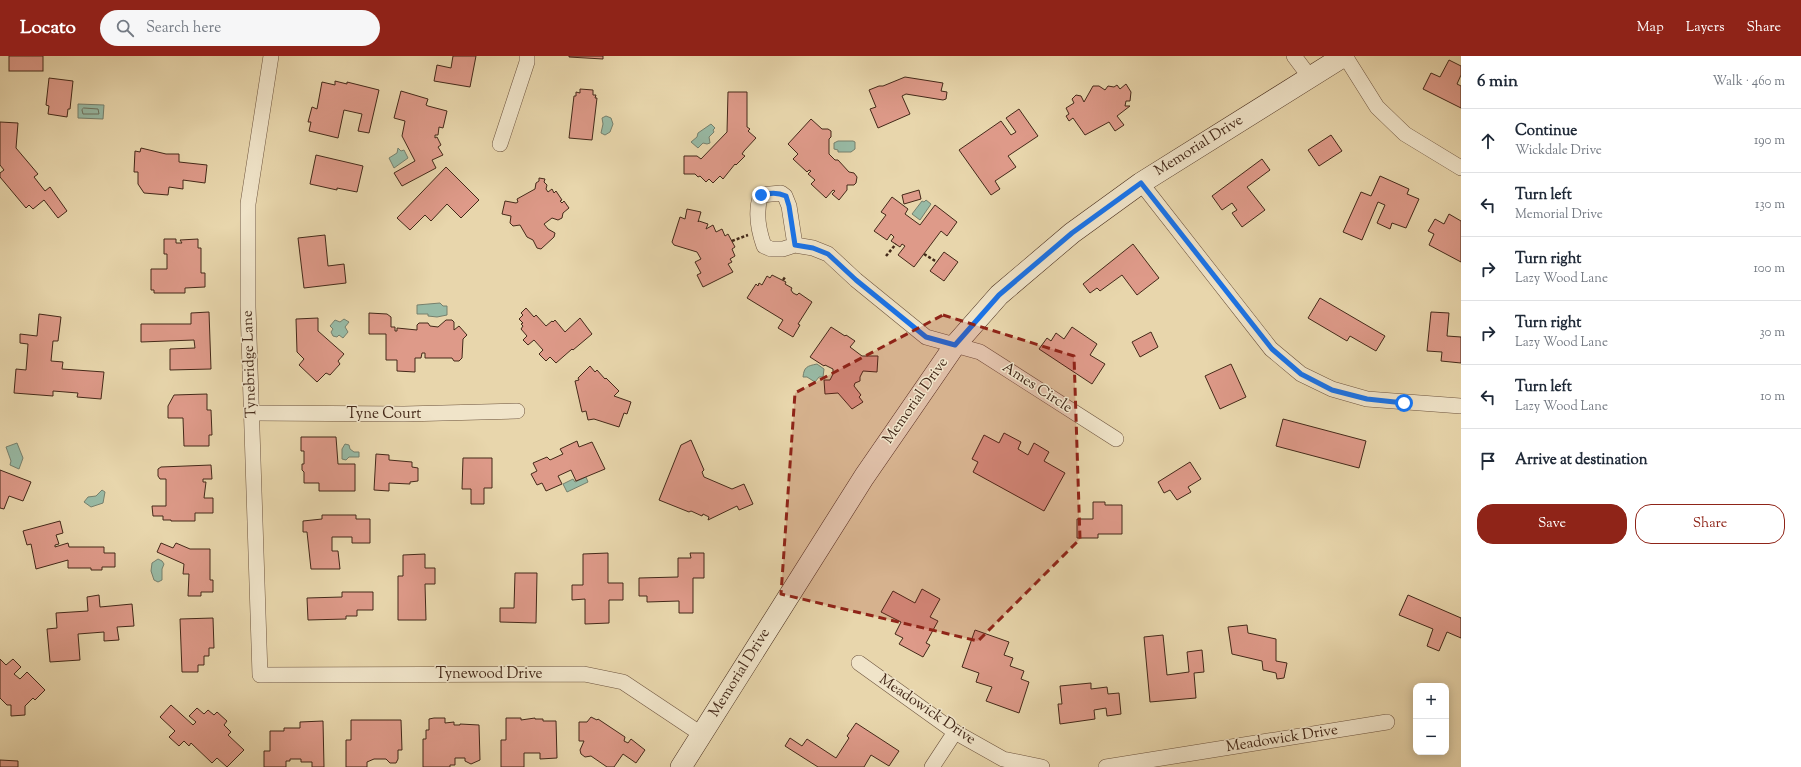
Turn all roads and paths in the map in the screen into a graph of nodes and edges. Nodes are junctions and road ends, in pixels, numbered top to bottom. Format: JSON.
{"nodes":[{"id":1,"x":271,"y":56,"type":"edge"},
{"id":2,"x":527,"y":56,"type":"edge"},
{"id":3,"x":1294,"y":56,"type":"edge"},
{"id":4,"x":1344,"y":56,"type":"edge"},
{"id":5,"x":1309,"y":76,"type":"junction"},
{"id":6,"x":500,"y":144,"type":"dead end"},
{"id":7,"x":1461,"y":168,"type":"edge"},
{"id":8,"x":1141,"y":183,"type":"junction"},
{"id":9,"x":896,"y":244,"type":"dead end"},
{"id":10,"x":795,"y":245,"type":"dead end"},
{"id":11,"x":924,"y":254,"type":"dead end"},
{"id":12,"x":886,"y":256,"type":"dead end"},
{"id":13,"x":936,"y":262,"type":"dead end"},
{"id":14,"x":786,"y":276,"type":"dead end"},
{"id":15,"x":783,"y":280,"type":"dead end"},
{"id":16,"x":955,"y":345,"type":"junction"},
{"id":17,"x":1461,"y":406,"type":"edge"},
{"id":18,"x":516,"y":411,"type":"dead end"},
{"id":19,"x":252,"y":414,"type":"junction"},
{"id":20,"x":1116,"y":439,"type":"dead end"},
{"id":21,"x":859,"y":663,"type":"dead end"},
{"id":22,"x":260,"y":674,"type":"joint"},
{"id":23,"x":1387,"y":722,"type":"dead end"},
{"id":24,"x":955,"y":732,"type":"junction"},
{"id":25,"x":701,"y":734,"type":"junction"},
{"id":26,"x":682,"y":767,"type":"edge"},
{"id":27,"x":932,"y":767,"type":"edge"},
{"id":28,"x":1042,"y":767,"type":"edge"},
{"id":29,"x":1106,"y":767,"type":"edge"}],
"edges":[{"from":1,"to":19,"type":"street","name":"Tynebridge Lane"},
{"from":2,"to":6,"type":"street"},
{"from":3,"to":5,"type":"street"},
{"from":4,"to":5,"type":"street","name":"Memorial Drive"},
{"from":4,"to":7,"type":"street"},
{"from":5,"to":8,"type":"street","name":"Memorial Drive"},
{"from":8,"to":16,"type":"street","name":"Memorial Drive"},
{"from":8,"to":17,"type":"street"},
{"from":9,"to":12,"type":"path"},
{"from":10,"to":16,"type":"street","name":"Ames Circle"},
{"from":11,"to":13,"type":"path"},
{"from":14,"to":15,"type":"path"},
{"from":16,"to":20,"type":"street","name":"Ames Circle"},
{"from":16,"to":25,"type":"street","name":"Memorial Drive"},
{"from":18,"to":19,"type":"street","name":"Tyne Court"},
{"from":19,"to":22,"type":"street","name":"Tynebridge Lane"},
{"from":21,"to":24,"type":"street","name":"Meadowick Drive"},
{"from":22,"to":25,"type":"street","name":"Tynewood Drive"},
{"from":23,"to":29,"type":"street","name":"Meadowick Drive"},
{"from":24,"to":27,"type":"street"},
{"from":24,"to":28,"type":"street","name":"Meadowick Drive"},
{"from":25,"to":26,"type":"street","name":"Memorial Drive"}]}
